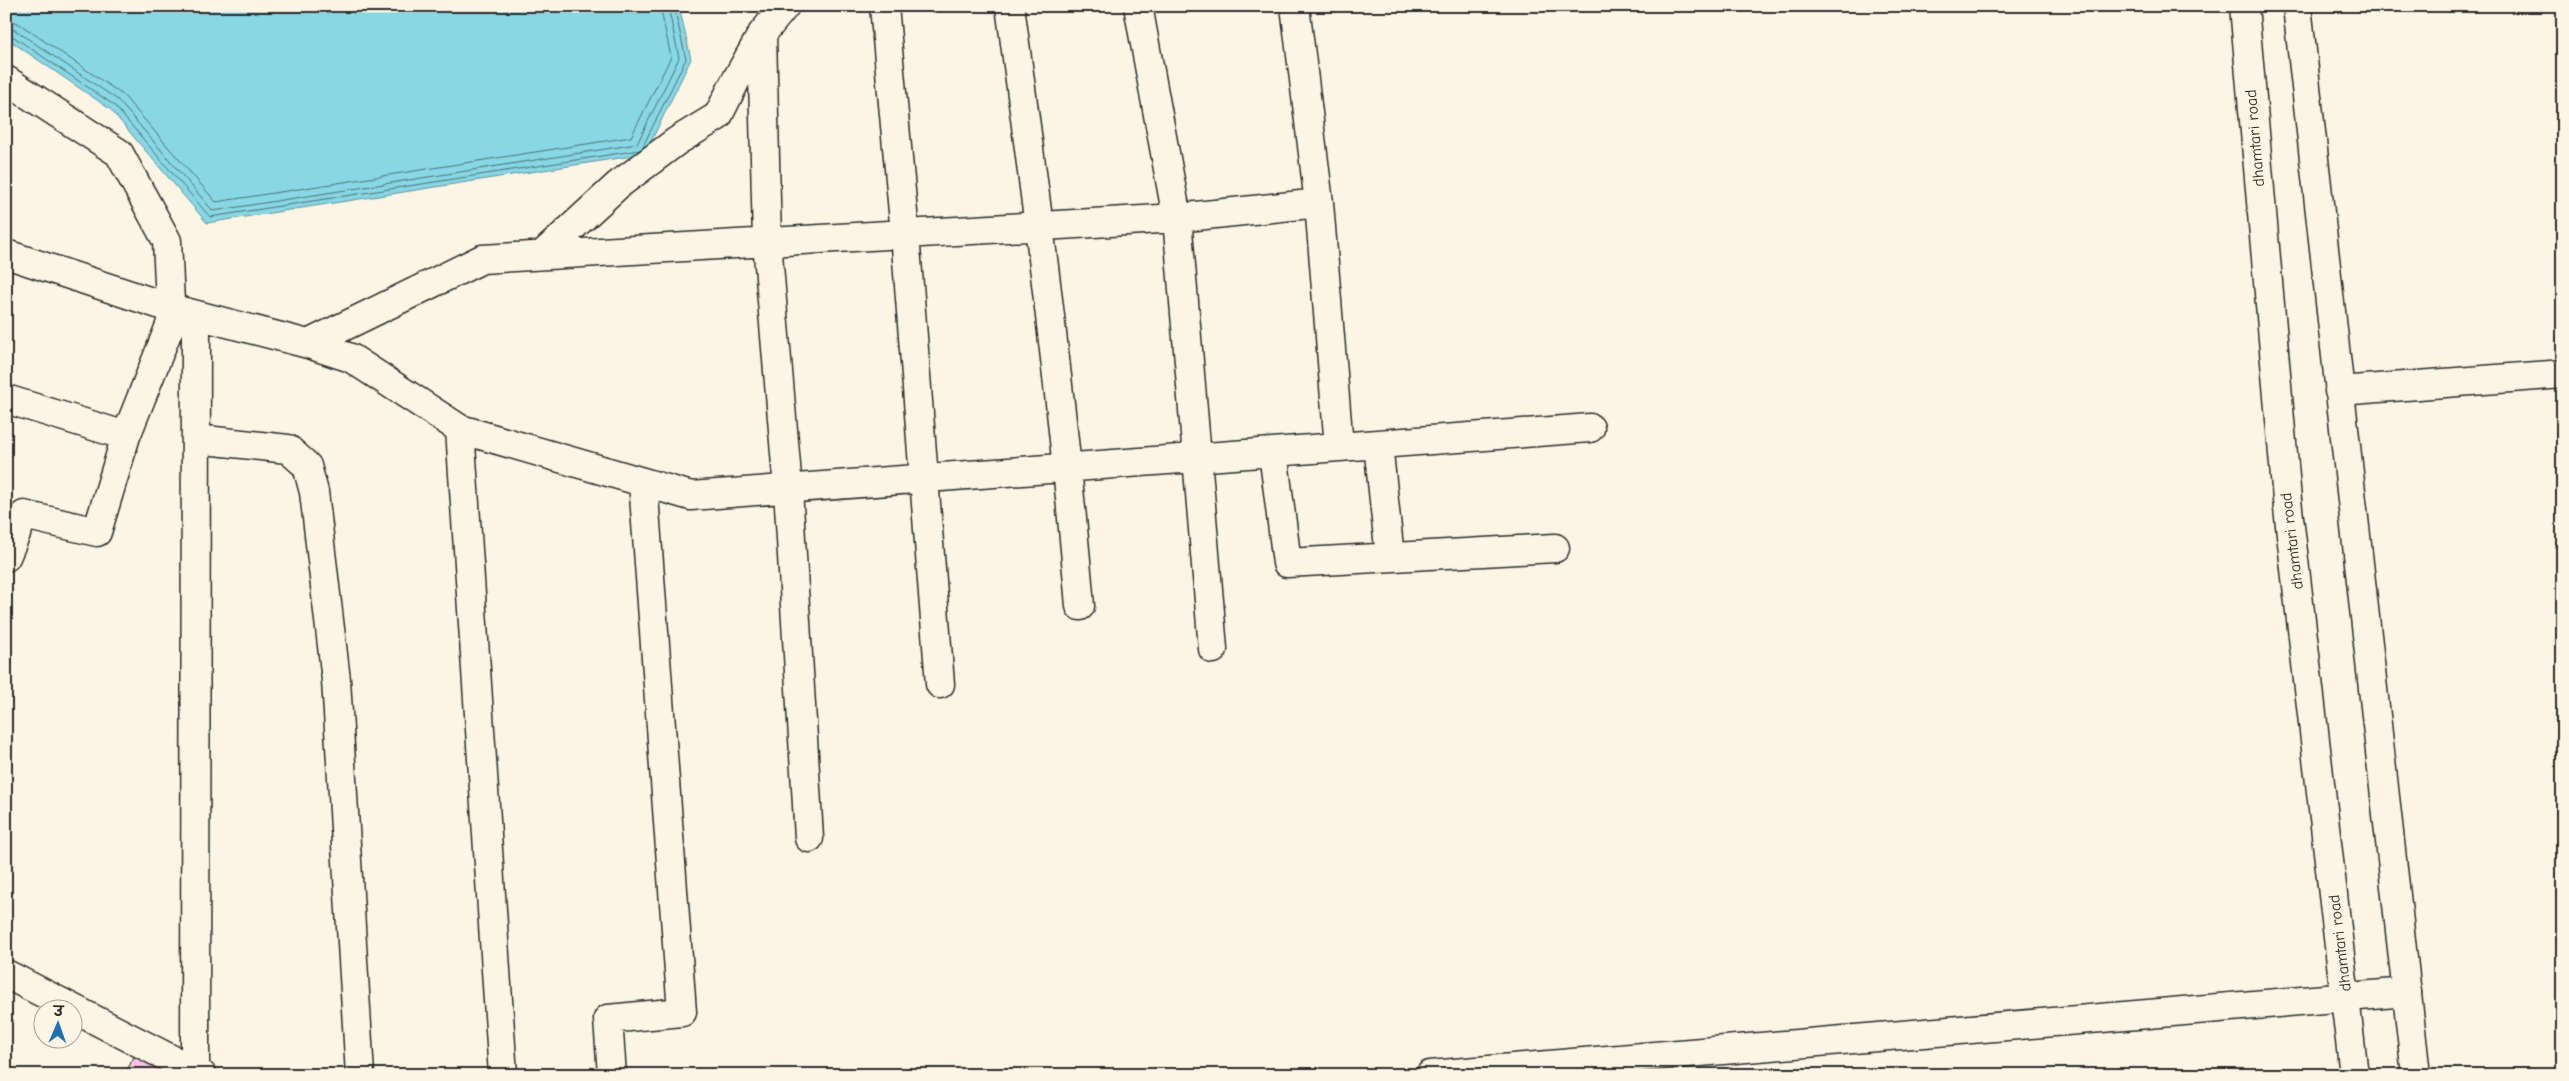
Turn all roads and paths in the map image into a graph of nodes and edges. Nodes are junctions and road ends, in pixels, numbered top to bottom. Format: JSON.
{"nodes":[{"id":1,"x":785,"y":6,"type":"edge"},
{"id":2,"x":884,"y":6,"type":"edge"},
{"id":3,"x":1010,"y":6,"type":"edge"},
{"id":4,"x":1138,"y":6,"type":"edge"},
{"id":5,"x":1295,"y":6,"type":"edge"},
{"id":6,"x":2244,"y":6,"type":"edge"},
{"id":7,"x":2297,"y":6,"type":"edge"},
{"id":8,"x":762,"y":34,"type":"junction"},
{"id":9,"x":6,"y":80,"type":"edge"},
{"id":10,"x":1318,"y":203,"type":"junction"},
{"id":11,"x":1177,"y":218,"type":"junction"},
{"id":12,"x":1040,"y":226,"type":"junction"},
{"id":13,"x":905,"y":234,"type":"junction"},
{"id":14,"x":767,"y":242,"type":"junction"},
{"id":15,"x":6,"y":254,"type":"edge"},
{"id":16,"x":542,"y":255,"type":"junction"},
{"id":17,"x":170,"y":308,"type":"junction"},
{"id":18,"x":196,"y":315,"type":"junction"},
{"id":19,"x":308,"y":344,"type":"junction"},
{"id":20,"x":2563,"y":374,"type":"edge"},
{"id":21,"x":2340,"y":391,"type":"junction"},
{"id":22,"x":6,"y":399,"type":"edge"},
{"id":23,"x":1590,"y":428,"type":"dead end"},
{"id":24,"x":460,"y":429,"type":"junction"},
{"id":25,"x":126,"y":436,"type":"junction"},
{"id":26,"x":196,"y":439,"type":"junction"},
{"id":27,"x":1378,"y":444,"type":"junction"},
{"id":28,"x":1339,"y":447,"type":"junction"},
{"id":29,"x":1273,"y":452,"type":"junction"},
{"id":30,"x":1198,"y":458,"type":"junction"},
{"id":31,"x":1068,"y":467,"type":"junction"},
{"id":32,"x":923,"y":479,"type":"junction"},
{"id":33,"x":643,"y":482,"type":"junction"},
{"id":34,"x":788,"y":489,"type":"junction"},
{"id":35,"x":15,"y":513,"type":"edge"},
{"id":36,"x":1555,"y":548,"type":"dead end"},
{"id":37,"x":6,"y":557,"type":"edge"},
{"id":38,"x":1390,"y":557,"type":"junction"},
{"id":39,"x":1080,"y":606,"type":"dead end"},
{"id":40,"x":1213,"y":649,"type":"dead end"},
{"id":41,"x":940,"y":684,"type":"dead end"},
{"id":42,"x":809,"y":838,"type":"dead end"},
{"id":43,"x":6,"y":974,"type":"edge"},
{"id":44,"x":2407,"y":992,"type":"junction"},
{"id":45,"x":2346,"y":996,"type":"junction"},
{"id":46,"x":199,"y":1073,"type":"edge"},
{"id":47,"x":360,"y":1075,"type":"edge"},
{"id":48,"x":503,"y":1075,"type":"edge"},
{"id":49,"x":612,"y":1075,"type":"edge"},
{"id":50,"x":1430,"y":1075,"type":"edge"},
{"id":51,"x":2354,"y":1075,"type":"edge"},
{"id":52,"x":2416,"y":1075,"type":"edge"}],
"edges":[{"from":1,"to":8,"type":"street"},
{"from":2,"to":13,"type":"street"},
{"from":3,"to":12,"type":"street"},
{"from":4,"to":11,"type":"street"},
{"from":5,"to":10,"type":"street"},
{"from":6,"to":45,"type":"street","name":"dhamtari road"},
{"from":7,"to":21,"type":"street"},
{"from":8,"to":14,"type":"street"},
{"from":8,"to":16,"type":"street"},
{"from":9,"to":17,"type":"street"},
{"from":10,"to":11,"type":"street"},
{"from":10,"to":28,"type":"street"},
{"from":11,"to":12,"type":"street"},
{"from":11,"to":30,"type":"street"},
{"from":12,"to":13,"type":"street"},
{"from":12,"to":31,"type":"street"},
{"from":13,"to":14,"type":"street"},
{"from":13,"to":32,"type":"street"},
{"from":14,"to":16,"type":"street"},
{"from":14,"to":34,"type":"street"},
{"from":15,"to":17,"type":"street"},
{"from":16,"to":19,"type":"street"},
{"from":17,"to":18,"type":"street"},
{"from":17,"to":25,"type":"street"},
{"from":18,"to":19,"type":"street"},
{"from":18,"to":26,"type":"street"},
{"from":19,"to":24,"type":"street"},
{"from":20,"to":21,"type":"street"},
{"from":21,"to":44,"type":"street"},
{"from":22,"to":25,"type":"street"},
{"from":23,"to":27,"type":"street"},
{"from":24,"to":33,"type":"street"},
{"from":24,"to":48,"type":"street"},
{"from":25,"to":35,"type":"street"},
{"from":26,"to":46,"type":"street"},
{"from":26,"to":47,"type":"street"},
{"from":27,"to":28,"type":"street"},
{"from":27,"to":38,"type":"street"},
{"from":28,"to":29,"type":"street"},
{"from":29,"to":30,"type":"street"},
{"from":29,"to":38,"type":"street"},
{"from":30,"to":31,"type":"street"},
{"from":30,"to":40,"type":"street"},
{"from":31,"to":32,"type":"street"},
{"from":31,"to":39,"type":"street"},
{"from":32,"to":34,"type":"street"},
{"from":32,"to":41,"type":"street"},
{"from":33,"to":34,"type":"street"},
{"from":33,"to":49,"type":"street"},
{"from":34,"to":42,"type":"street"},
{"from":35,"to":37,"type":"street"},
{"from":36,"to":38,"type":"street"},
{"from":43,"to":46,"type":"street"},
{"from":44,"to":45,"type":"street"},
{"from":44,"to":52,"type":"street"},
{"from":45,"to":50,"type":"street"},
{"from":45,"to":51,"type":"street","name":"dhamtari road"}]}
